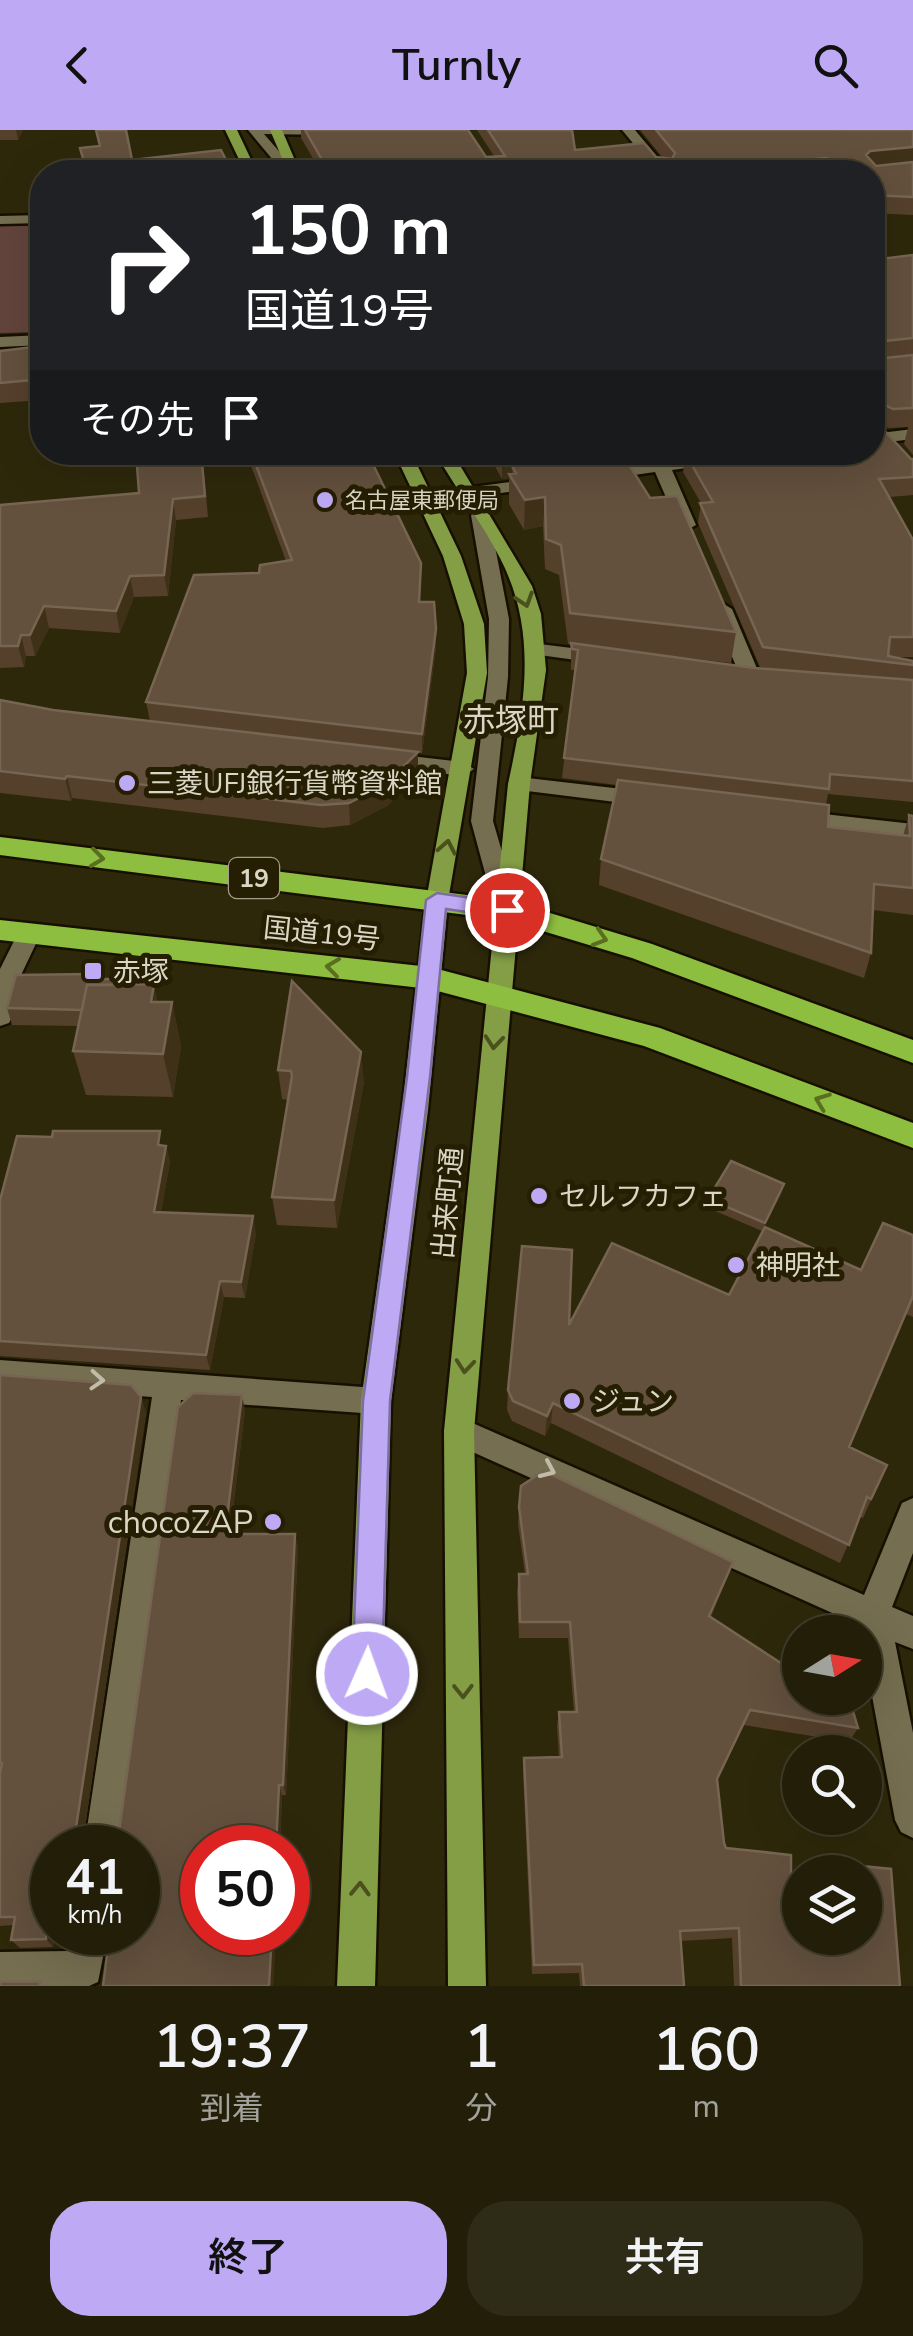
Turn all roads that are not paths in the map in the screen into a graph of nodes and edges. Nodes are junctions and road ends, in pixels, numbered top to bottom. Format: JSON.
{"nodes":[{"id":1,"x":230,"y":130,"type":"edge"},
{"id":2,"x":246,"y":130,"type":"edge"},
{"id":3,"x":257,"y":130,"type":"edge"},
{"id":4,"x":350,"y":130,"type":"edge"},
{"id":5,"x":628,"y":130,"type":"edge"},
{"id":6,"x":276,"y":131,"type":"edge"},
{"id":7,"x":246,"y":160,"type":"edge"},
{"id":8,"x":265,"y":160,"type":"edge"},
{"id":9,"x":282,"y":160,"type":"edge"},
{"id":10,"x":287,"y":160,"type":"edge"},
{"id":11,"x":654,"y":160,"type":"edge"},
{"id":12,"x":30,"y":219,"type":"edge"},
{"id":13,"x":0,"y":220,"type":"edge"},
{"id":14,"x":30,"y":341,"type":"edge"},
{"id":15,"x":0,"y":342,"type":"edge"},
{"id":16,"x":885,"y":434,"type":"edge"},
{"id":17,"x":913,"y":434,"type":"edge"},
{"id":18,"x":885,"y":441,"type":"edge"},
{"id":19,"x":904,"y":456,"type":"edge"},
{"id":20,"x":408,"y":465,"type":"edge"},
{"id":21,"x":450,"y":465,"type":"edge"},
{"id":22,"x":634,"y":465,"type":"edge"},
{"id":23,"x":662,"y":465,"type":"edge"},
{"id":24,"x":588,"y":476,"type":"edge"},
{"id":25,"x":550,"y":481,"type":"edge"},
{"id":26,"x":465,"y":493,"type":"junction"},
{"id":27,"x":480,"y":515,"type":"junction"},
{"id":28,"x":692,"y":537,"type":"edge"},
{"id":29,"x":714,"y":590,"type":"edge"},
{"id":30,"x":539,"y":650,"type":"junction"},
{"id":31,"x":619,"y":660,"type":"edge"},
{"id":32,"x":750,"y":678,"type":"edge"},
{"id":33,"x":354,"y":756,"type":"edge"},
{"id":34,"x":463,"y":769,"type":"junction"},
{"id":35,"x":519,"y":784,"type":"junction"},
{"id":36,"x":670,"y":802,"type":"edge"},
{"id":37,"x":765,"y":814,"type":"edge"},
{"id":38,"x":913,"y":831,"type":"edge"},
{"id":39,"x":0,"y":846,"type":"edge"},
{"id":40,"x":437,"y":900,"type":"junction"},
{"id":41,"x":507,"y":910,"type":"junction"},
{"id":42,"x":0,"y":930,"type":"edge"},
{"id":43,"x":30,"y":934,"type":"junction"},
{"id":44,"x":430,"y":978,"type":"junction"},
{"id":45,"x":499,"y":994,"type":"junction"},
{"id":46,"x":0,"y":1018,"type":"edge"},
{"id":47,"x":913,"y":1052,"type":"edge"},
{"id":48,"x":913,"y":1136,"type":"edge"},
{"id":49,"x":0,"y":1373,"type":"edge"},
{"id":50,"x":168,"y":1386,"type":"junction"},
{"id":51,"x":376,"y":1401,"type":"junction"},
{"id":52,"x":459,"y":1431,"type":"junction"},
{"id":53,"x":913,"y":1513,"type":"edge"},
{"id":54,"x":873,"y":1614,"type":"junction"},
{"id":55,"x":913,"y":1633,"type":"edge"},
{"id":56,"x":913,"y":1820,"type":"edge"},
{"id":57,"x":105,"y":1825,"type":"edge"},
{"id":58,"x":87,"y":1955,"type":"edge"},
{"id":59,"x":0,"y":1970,"type":"edge"},
{"id":60,"x":356,"y":1986,"type":"edge"},
{"id":61,"x":467,"y":1986,"type":"edge"}],
"edges":[{"from":1,"to":7,"type":"main road"},
{"from":2,"to":8,"type":"street"},
{"from":3,"to":6,"type":"street"},
{"from":3,"to":9,"type":"street"},
{"from":4,"to":6,"type":"street"},
{"from":5,"to":11,"type":"street"},
{"from":6,"to":10,"type":"main road"},
{"from":12,"to":13,"type":"street"},
{"from":14,"to":15,"type":"street"},
{"from":16,"to":17,"type":"street"},
{"from":18,"to":19,"type":"street"},
{"from":20,"to":34,"type":"main road","name":"出来町通"},
{"from":21,"to":26,"type":"main road","name":"出来町通"},
{"from":22,"to":24,"type":"street"},
{"from":23,"to":28,"type":"street"},
{"from":25,"to":26,"type":"street"},
{"from":26,"to":27,"type":"main road","name":"出来町通"},
{"from":27,"to":30,"type":"main road","name":"出来町通","one_way":true},
{"from":27,"to":41,"type":"street"},
{"from":29,"to":32,"type":"street"},
{"from":30,"to":31,"type":"street"},
{"from":30,"to":35,"type":"main road","name":"出来町通"},
{"from":33,"to":34,"type":"street"},
{"from":40,"to":34,"type":"main road","name":"出来町通","one_way":true},
{"from":35,"to":36,"type":"street"},
{"from":35,"to":41,"type":"main road","name":"出来町通"},
{"from":37,"to":38,"type":"street"},
{"from":39,"to":40,"type":"highway","name":"国道19号","number":"19","one_way":true},
{"from":40,"to":41,"type":"highway","name":"国道19号","number":"19"},
{"from":40,"to":44,"type":"main road","name":"出来町通"},
{"from":41,"to":45,"type":"main road","name":"出来町通"},
{"from":41,"to":47,"type":"highway","name":"国道19号","number":"19","one_way":true},
{"from":42,"to":43,"type":"highway","name":"国道19号"},
{"from":44,"to":43,"type":"highway","name":"国道19号","one_way":true},
{"from":43,"to":46,"type":"street"},
{"from":44,"to":45,"type":"highway","name":"国道19号"},
{"from":44,"to":51,"type":"main road","name":"出来町通"},
{"from":48,"to":45,"type":"highway","name":"国道19号","one_way":true},
{"from":45,"to":52,"type":"main road","name":"出来町通","one_way":true},
{"from":49,"to":50,"type":"street","one_way":true},
{"from":50,"to":51,"type":"street"},
{"from":50,"to":57,"type":"street"},
{"from":60,"to":51,"type":"main road","name":"出来町通","one_way":true},
{"from":52,"to":54,"type":"street","one_way":true},
{"from":52,"to":61,"type":"main road","name":"出来町通","one_way":true},
{"from":53,"to":54,"type":"street"},
{"from":54,"to":55,"type":"street"},
{"from":54,"to":56,"type":"street"},
{"from":58,"to":59,"type":"street"}]}
